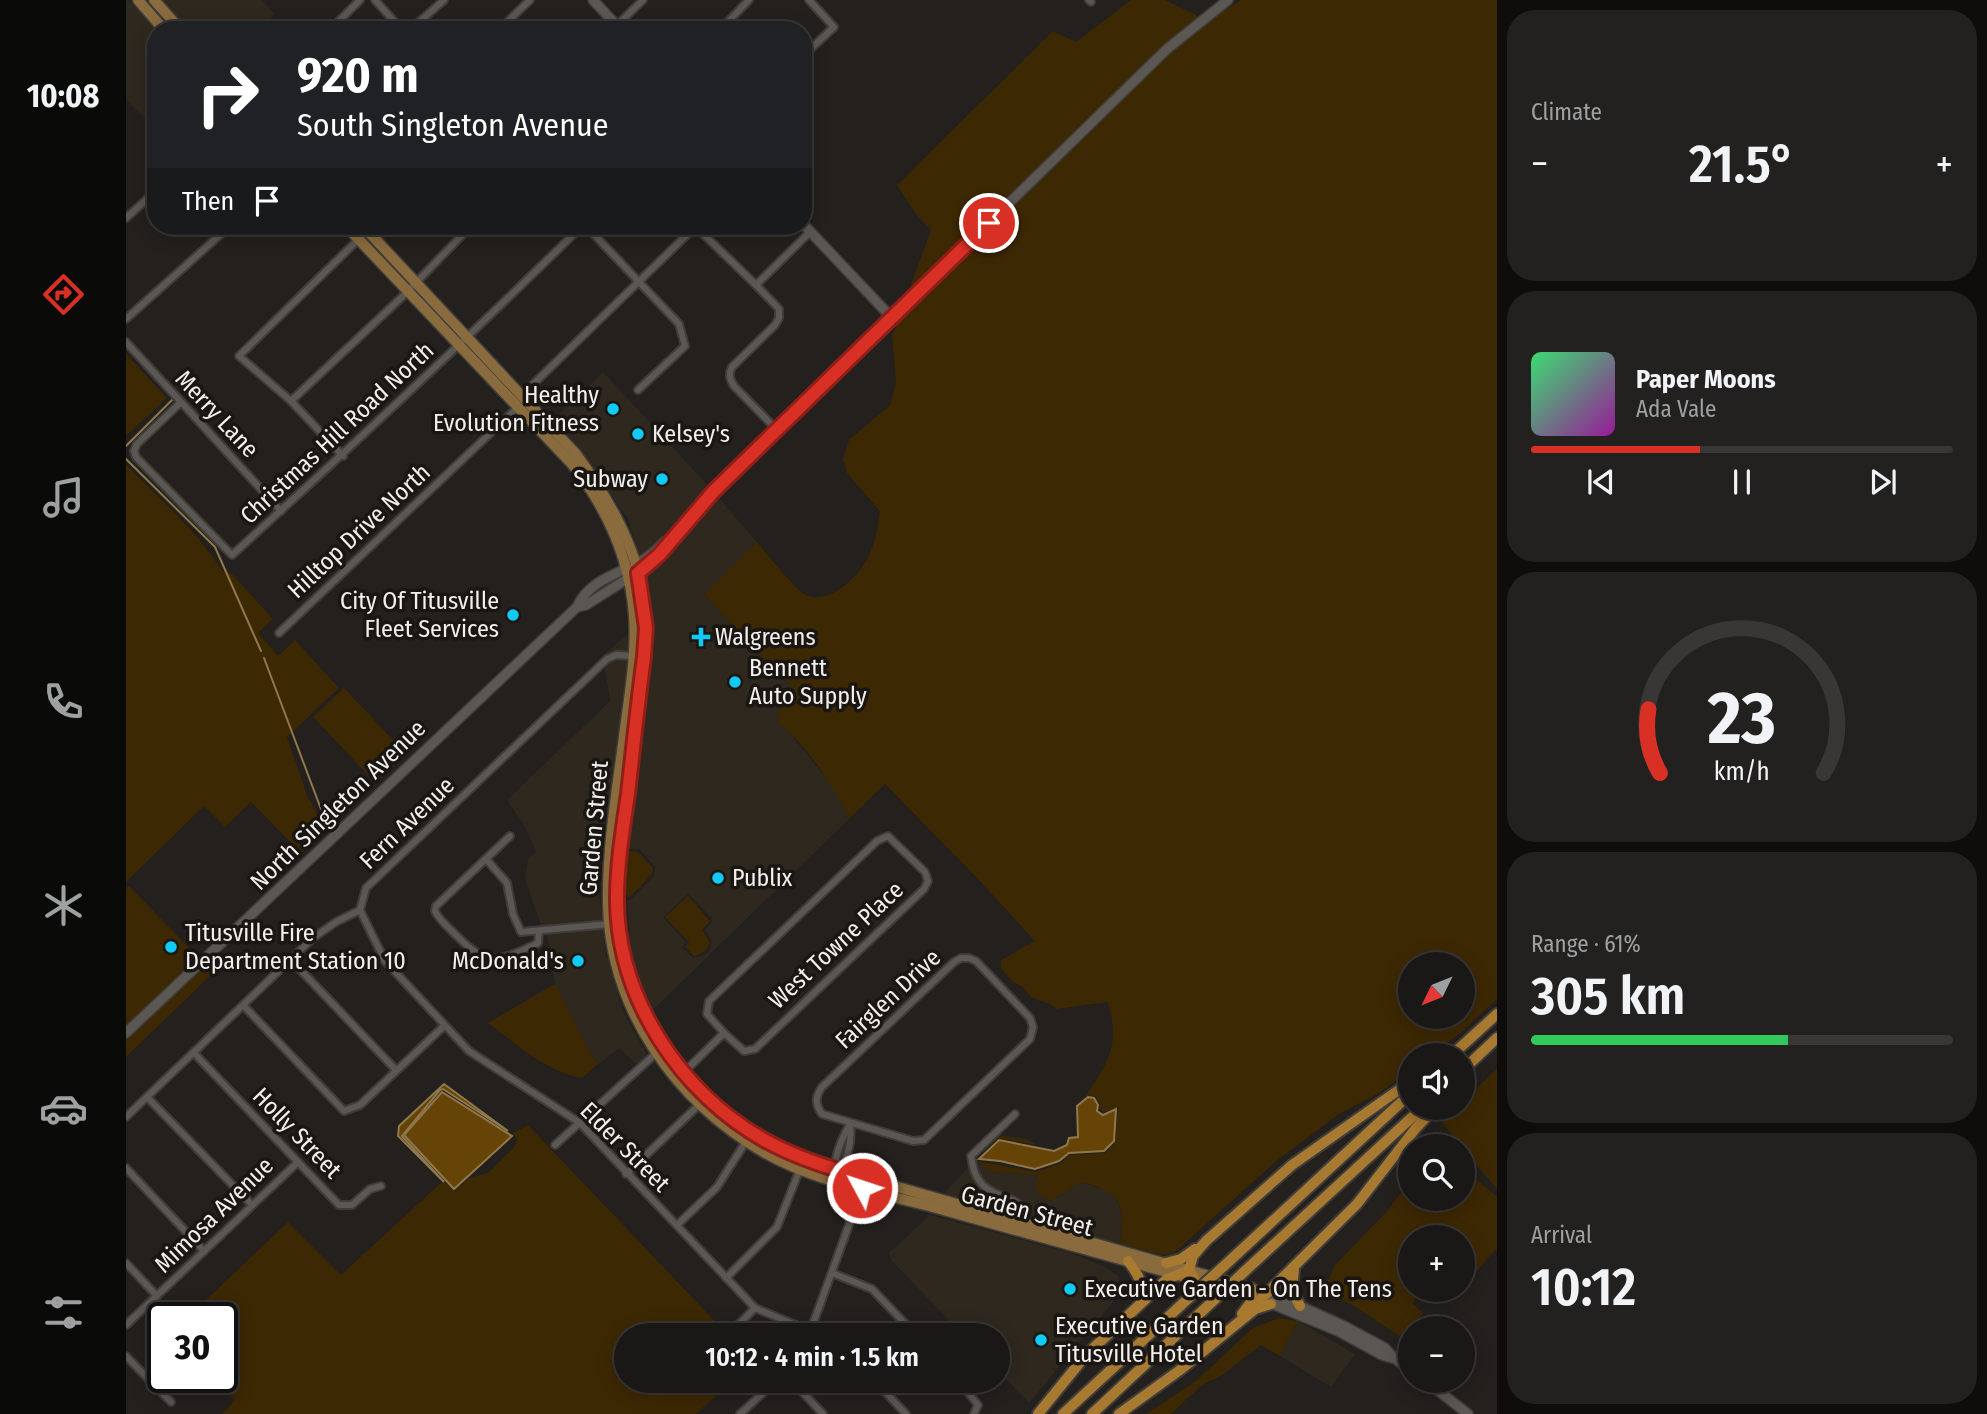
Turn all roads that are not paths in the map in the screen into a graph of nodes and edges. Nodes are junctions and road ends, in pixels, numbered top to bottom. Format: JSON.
{"nodes":[{"id":1,"x":138,"y":0,"type":"edge"},
{"id":2,"x":154,"y":0,"type":"edge"},
{"id":3,"x":360,"y":0,"type":"edge"},
{"id":4,"x":375,"y":0,"type":"edge"},
{"id":5,"x":444,"y":0,"type":"edge"},
{"id":6,"x":530,"y":0,"type":"edge"},
{"id":7,"x":593,"y":0,"type":"edge"},
{"id":8,"x":643,"y":0,"type":"edge"},
{"id":9,"x":749,"y":0,"type":"edge"},
{"id":10,"x":809,"y":0,"type":"edge"},
{"id":11,"x":1228,"y":0,"type":"edge"},
{"id":12,"x":156,"y":21,"type":"edge"},
{"id":13,"x":173,"y":21,"type":"edge"},
{"id":14,"x":339,"y":21,"type":"edge"},
{"id":15,"x":394,"y":21,"type":"edge"},
{"id":16,"x":420,"y":21,"type":"edge"},
{"id":17,"x":508,"y":21,"type":"edge"},
{"id":18,"x":612,"y":21,"type":"edge"},
{"id":19,"x":625,"y":21,"type":"edge"},
{"id":20,"x":729,"y":21,"type":"edge"},
{"id":21,"x":812,"y":48,"type":"edge"},
{"id":22,"x":147,"y":199,"type":"edge"},
{"id":23,"x":126,"y":218,"type":"edge"},
{"id":24,"x":812,"y":234,"type":"edge"},
{"id":25,"x":220,"y":235,"type":"edge"},
{"id":26,"x":354,"y":235,"type":"edge"},
{"id":27,"x":361,"y":235,"type":"edge"},
{"id":28,"x":371,"y":235,"type":"edge"},
{"id":29,"x":462,"y":235,"type":"edge"},
{"id":30,"x":575,"y":235,"type":"edge"},
{"id":31,"x":593,"y":235,"type":"edge"},
{"id":32,"x":686,"y":235,"type":"edge"},
{"id":33,"x":704,"y":235,"type":"edge"},
{"id":34,"x":807,"y":235,"type":"edge"},
{"id":35,"x":358,"y":239,"type":"junction"},
{"id":36,"x":414,"y":282,"type":"junction"},
{"id":37,"x":639,"y":282,"type":"junction"},
{"id":38,"x":756,"y":285,"type":"junction"},
{"id":39,"x":406,"y":290,"type":"junction"},
{"id":40,"x":892,"y":318,"type":"junction"},
{"id":41,"x":126,"y":319,"type":"edge"},
{"id":42,"x":126,"y":342,"type":"edge"},
{"id":43,"x":464,"y":342,"type":"junction"},
{"id":44,"x":638,"y":390,"type":"dead end"},
{"id":45,"x":521,"y":395,"type":"junction"},
{"id":46,"x":290,"y":401,"type":"junction"},
{"id":47,"x":180,"y":403,"type":"junction"},
{"id":48,"x":519,"y":407,"type":"junction"},
{"id":49,"x":777,"y":430,"type":"junction"},
{"id":50,"x":343,"y":456,"type":"junction"},
{"id":51,"x":281,"y":510,"type":"junction"},
{"id":52,"x":632,"y":571,"type":"junction"},
{"id":53,"x":279,"y":633,"type":"dead end"},
{"id":54,"x":633,"y":656,"type":"junction"},
{"id":55,"x":627,"y":756,"type":"junction"},
{"id":56,"x":510,"y":836,"type":"dead end"},
{"id":57,"x":486,"y":859,"type":"junction"},
{"id":58,"x":360,"y":910,"type":"junction"},
{"id":59,"x":615,"y":924,"type":"junction"},
{"id":60,"x":539,"y":932,"type":"junction"},
{"id":61,"x":291,"y":960,"type":"junction"},
{"id":62,"x":244,"y":1006,"type":"junction"},
{"id":63,"x":1497,"y":1014,"type":"edge"},
{"id":64,"x":444,"y":1026,"type":"junction"},
{"id":65,"x":126,"y":1033,"type":"edge"},
{"id":66,"x":724,"y":1033,"type":"junction"},
{"id":67,"x":1497,"y":1038,"type":"edge"},
{"id":68,"x":1465,"y":1043,"type":"edge"},
{"id":69,"x":660,"y":1049,"type":"junction"},
{"id":70,"x":194,"y":1053,"type":"junction"},
{"id":71,"x":1475,"y":1059,"type":"edge"},
{"id":72,"x":396,"y":1070,"type":"junction"},
{"id":73,"x":679,"y":1076,"type":"junction"},
{"id":74,"x":1398,"y":1090,"type":"edge"},
{"id":75,"x":147,"y":1097,"type":"junction"},
{"id":76,"x":703,"y":1101,"type":"junction"},
{"id":77,"x":1398,"y":1105,"type":"edge"},
{"id":78,"x":1015,"y":1114,"type":"dead end"},
{"id":79,"x":126,"y":1117,"type":"edge"},
{"id":80,"x":1409,"y":1120,"type":"edge"},
{"id":81,"x":1424,"y":1120,"type":"edge"},
{"id":82,"x":580,"y":1123,"type":"junction"},
{"id":83,"x":850,"y":1124,"type":"junction"},
{"id":84,"x":749,"y":1137,"type":"junction"},
{"id":85,"x":555,"y":1146,"type":"dead end"},
{"id":86,"x":298,"y":1162,"type":"junction"},
{"id":87,"x":802,"y":1163,"type":"junction"},
{"id":88,"x":126,"y":1168,"type":"edge"},
{"id":89,"x":626,"y":1174,"type":"junction"},
{"id":90,"x":837,"y":1175,"type":"junction"},
{"id":91,"x":864,"y":1183,"type":"junction"},
{"id":92,"x":381,"y":1186,"type":"dead end"},
{"id":93,"x":252,"y":1205,"type":"junction"},
{"id":94,"x":1025,"y":1224,"type":"junction"},
{"id":95,"x":677,"y":1225,"type":"junction"},
{"id":96,"x":1055,"y":1237,"type":"junction"},
{"id":97,"x":1206,"y":1241,"type":"junction"},
{"id":98,"x":204,"y":1251,"type":"junction"},
{"id":99,"x":1128,"y":1262,"type":"junction"},
{"id":100,"x":1166,"y":1263,"type":"junction"},
{"id":101,"x":126,"y":1264,"type":"edge"},
{"id":102,"x":1294,"y":1268,"type":"junction"},
{"id":103,"x":832,"y":1273,"type":"junction"},
{"id":104,"x":1176,"y":1275,"type":"junction"},
{"id":105,"x":1192,"y":1275,"type":"junction"},
{"id":106,"x":726,"y":1278,"type":"junction"},
{"id":107,"x":157,"y":1296,"type":"junction"},
{"id":108,"x":1260,"y":1296,"type":"junction"},
{"id":109,"x":1141,"y":1303,"type":"junction"},
{"id":110,"x":1300,"y":1306,"type":"junction"},
{"id":111,"x":755,"y":1308,"type":"junction"},
{"id":112,"x":740,"y":1323,"type":"edge"},
{"id":113,"x":788,"y":1323,"type":"edge"},
{"id":114,"x":814,"y":1323,"type":"edge"},
{"id":115,"x":905,"y":1323,"type":"edge"},
{"id":116,"x":126,"y":1325,"type":"edge"},
{"id":117,"x":1226,"y":1332,"type":"junction"},
{"id":118,"x":1359,"y":1338,"type":"junction"},
{"id":119,"x":126,"y":1356,"type":"edge"},
{"id":120,"x":1398,"y":1362,"type":"edge"},
{"id":121,"x":763,"y":1393,"type":"edge"},
{"id":122,"x":803,"y":1393,"type":"edge"},
{"id":123,"x":886,"y":1393,"type":"edge"},
{"id":124,"x":968,"y":1393,"type":"edge"},
{"id":125,"x":1441,"y":1393,"type":"edge"},
{"id":126,"x":171,"y":1402,"type":"dead end"},
{"id":127,"x":740,"y":1414,"type":"edge"},
{"id":128,"x":823,"y":1414,"type":"edge"},
{"id":129,"x":905,"y":1414,"type":"edge"},
{"id":130,"x":974,"y":1414,"type":"edge"},
{"id":131,"x":1038,"y":1414,"type":"edge"},
{"id":132,"x":1063,"y":1414,"type":"edge"},
{"id":133,"x":1092,"y":1414,"type":"edge"},
{"id":134,"x":1119,"y":1414,"type":"edge"},
{"id":135,"x":1468,"y":1414,"type":"edge"}],
"edges":[{"from":1,"to":12,"type":"main road"},
{"from":2,"to":13,"type":"main road"},
{"from":3,"to":14,"type":"street"},
{"from":4,"to":15,"type":"street"},
{"from":5,"to":16,"type":"street"},
{"from":6,"to":17,"type":"street"},
{"from":7,"to":18,"type":"street"},
{"from":8,"to":19,"type":"street"},
{"from":9,"to":20,"type":"street"},
{"from":10,"to":21,"type":"street"},
{"from":11,"to":40,"type":"street","name":"North Singleton Avenue"},
{"from":22,"to":23,"type":"street"},
{"from":24,"to":40,"type":"street"},
{"from":25,"to":41,"type":"street"},
{"from":26,"to":35,"type":"main road","name":"Garden Street"},
{"from":27,"to":35,"type":"street"},
{"from":28,"to":36,"type":"main road","name":"Garden Street"},
{"from":29,"to":36,"type":"street"},
{"from":30,"to":43,"type":"street","name":"Christmas Hill Road North"},
{"from":31,"to":37,"type":"street"},
{"from":32,"to":37,"type":"street"},
{"from":33,"to":38,"type":"street"},
{"from":34,"to":38,"type":"street"},
{"from":35,"to":39,"type":"main road","name":"Garden Street"},
{"from":35,"to":46,"type":"street"},
{"from":36,"to":39,"type":"street"},
{"from":36,"to":43,"type":"main road","name":"Garden Street"},
{"from":37,"to":44,"type":"street"},
{"from":37,"to":45,"type":"street"},
{"from":38,"to":49,"type":"street"},
{"from":39,"to":43,"type":"main road","name":"Garden Street"},
{"from":39,"to":46,"type":"street"},
{"from":40,"to":49,"type":"street","name":"North Singleton Avenue"},
{"from":42,"to":47,"type":"street","name":"Merry Lane"},
{"from":43,"to":45,"type":"main road","name":"Garden Street"},
{"from":43,"to":48,"type":"main road","name":"Garden Street"},
{"from":43,"to":50,"type":"street","name":"Christmas Hill Road North"},
{"from":45,"to":48,"type":"street"},
{"from":45,"to":52,"type":"main road","name":"Garden Street"},
{"from":46,"to":50,"type":"street"},
{"from":47,"to":51,"type":"street","name":"Merry Lane"},
{"from":47,"to":51,"type":"street","name":"Christmas Hill Road North"},
{"from":48,"to":52,"type":"main road","name":"Garden Street"},
{"from":48,"to":53,"type":"street","name":"Hilltop Drive North"},
{"from":49,"to":52,"type":"street","name":"North Singleton Avenue"},
{"from":50,"to":51,"type":"street","name":"Christmas Hill Road North"},
{"from":52,"to":54,"type":"main road","name":"Garden Street"},
{"from":52,"to":55,"type":"main road","name":"Garden Street"},
{"from":52,"to":65,"type":"street","name":"North Singleton Avenue"},
{"from":54,"to":55,"type":"main road","name":"Garden Street"},
{"from":54,"to":58,"type":"street","name":"Fern Avenue"},
{"from":55,"to":59,"type":"main road","name":"Garden Street"},
{"from":55,"to":59,"type":"main road","name":"Garden Street"},
{"from":56,"to":57,"type":"street"},
{"from":57,"to":60,"type":"street"},
{"from":57,"to":60,"type":"street"},
{"from":58,"to":61,"type":"street"},
{"from":58,"to":64,"type":"street","name":"Elder Street"},
{"from":59,"to":60,"type":"street"},
{"from":59,"to":69,"type":"main road","name":"Garden Street"},
{"from":61,"to":62,"type":"street"},
{"from":61,"to":72,"type":"street"},
{"from":62,"to":70,"type":"street"},
{"from":62,"to":72,"type":"street"},
{"from":63,"to":68,"type":"highway"},
{"from":64,"to":72,"type":"street"},
{"from":64,"to":82,"type":"street","name":"Elder Street"},
{"from":66,"to":66,"type":"street","name":"West Towne Place"},
{"from":66,"to":73,"type":"street"},
{"from":67,"to":71,"type":"highway"},
{"from":69,"to":73,"type":"main road","name":"Garden Street"},
{"from":69,"to":82,"type":"street"},
{"from":70,"to":75,"type":"street"},
{"from":70,"to":86,"type":"street","name":"Holly Street"},
{"from":73,"to":76,"type":"main road","name":"Garden Street"},
{"from":74,"to":97,"type":"highway"},
{"from":75,"to":79,"type":"street"},
{"from":75,"to":93,"type":"street"},
{"from":76,"to":84,"type":"main road","name":"Garden Street"},
{"from":76,"to":89,"type":"street"},
{"from":77,"to":132,"type":"highway","bridge":true},
{"from":78,"to":94,"type":"street"},
{"from":80,"to":133,"type":"highway","bridge":true},
{"from":81,"to":102,"type":"highway"},
{"from":82,"to":85,"type":"street"},
{"from":82,"to":89,"type":"street","name":"Elder Street"},
{"from":83,"to":83,"type":"street","name":"Fairglen Drive"},
{"from":83,"to":90,"type":"street"},
{"from":84,"to":87,"type":"main road","name":"Garden Street"},
{"from":84,"to":95,"type":"street"},
{"from":86,"to":92,"type":"street","name":"Holly Street"},
{"from":86,"to":93,"type":"street","name":"Mimosa Avenue"},
{"from":87,"to":90,"type":"main road","name":"Garden Street"},
{"from":87,"to":106,"type":"street"},
{"from":88,"to":98,"type":"street"},
{"from":89,"to":95,"type":"street","name":"Elder Street"},
{"from":90,"to":91,"type":"main road","name":"Garden Street"},
{"from":91,"to":94,"type":"main road","name":"Garden Street"},
{"from":91,"to":96,"type":"main road","name":"Garden Street"},
{"from":91,"to":103,"type":"street"},
{"from":93,"to":98,"type":"street","name":"Mimosa Avenue"},
{"from":94,"to":96,"type":"main road","name":"Garden Street"},
{"from":95,"to":106,"type":"street","name":"Elder Street"},
{"from":96,"to":99,"type":"main road","name":"Garden Street"},
{"from":96,"to":100,"type":"main road","name":"Garden Street"},
{"from":97,"to":100,"type":"highway"},
{"from":97,"to":105,"type":"highway"},
{"from":98,"to":107,"type":"street","name":"Mimosa Avenue"},
{"from":99,"to":104,"type":"main road","name":"Garden Street"},
{"from":99,"to":109,"type":"highway"},
{"from":100,"to":105,"type":"main road","name":"Garden Street"},
{"from":101,"to":107,"type":"street"},
{"from":102,"to":108,"type":"highway"},
{"from":102,"to":110,"type":"highway"},
{"from":103,"to":114,"type":"street"},
{"from":103,"to":115,"type":"street"},
{"from":104,"to":105,"type":"highway"},
{"from":104,"to":109,"type":"highway"},
{"from":105,"to":108,"type":"main road","name":"Garden Street"},
{"from":106,"to":111,"type":"street","name":"Elder Street"},
{"from":107,"to":116,"type":"street","name":"Mimosa Avenue"},
{"from":108,"to":110,"type":"street","name":"Garden Street"},
{"from":108,"to":117,"type":"highway"},
{"from":108,"to":117,"type":"highway"},
{"from":108,"to":118,"type":"street","name":"Garden Street"},
{"from":109,"to":131,"type":"highway"},
{"from":110,"to":118,"type":"street","name":"Garden Street"},
{"from":111,"to":112,"type":"street"},
{"from":111,"to":113,"type":"street","name":"Elder Street"},
{"from":117,"to":134,"type":"highway"},
{"from":118,"to":120,"type":"street","name":"Garden Street"},
{"from":119,"to":126,"type":"street"},
{"from":121,"to":127,"type":"street"},
{"from":122,"to":128,"type":"street"},
{"from":123,"to":129,"type":"street"},
{"from":124,"to":130,"type":"street"},
{"from":125,"to":135,"type":"street"}]}
